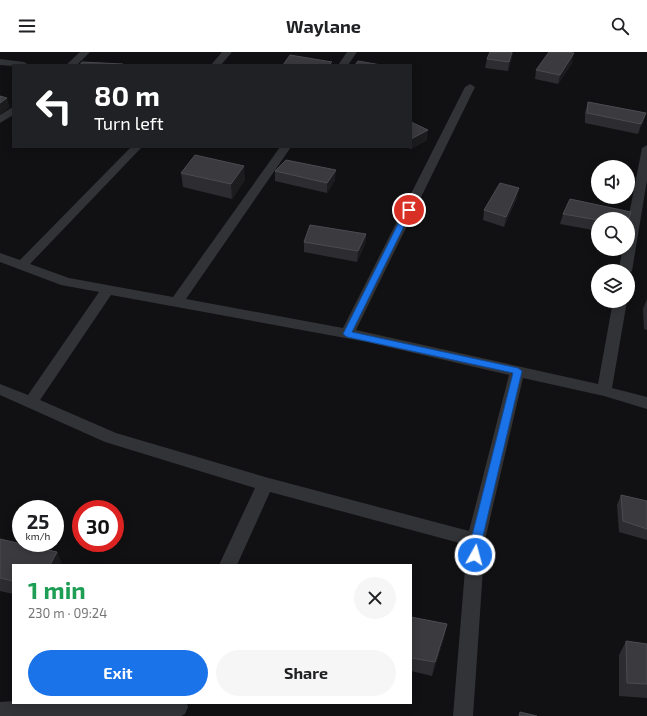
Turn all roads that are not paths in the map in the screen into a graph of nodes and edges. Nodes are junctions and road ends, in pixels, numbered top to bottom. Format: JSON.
{"nodes":[{"id":1,"x":85,"y":52,"type":"edge"},
{"id":2,"x":228,"y":52,"type":"edge"},
{"id":3,"x":352,"y":52,"type":"edge"},
{"id":4,"x":0,"y":62,"type":"edge"},
{"id":5,"x":16,"y":64,"type":"edge"},
{"id":6,"x":72,"y":64,"type":"edge"},
{"id":7,"x":217,"y":64,"type":"edge"},
{"id":8,"x":344,"y":64,"type":"edge"},
{"id":9,"x":470,"y":87,"type":"dead end"},
{"id":10,"x":12,"y":111,"type":"edge"},
{"id":11,"x":0,"y":120,"type":"edge"},
{"id":12,"x":136,"y":148,"type":"edge"},
{"id":13,"x":285,"y":148,"type":"edge"},
{"id":14,"x":647,"y":148,"type":"edge"},
{"id":15,"x":0,"y":257,"type":"edge"},
{"id":16,"x":626,"y":264,"type":"edge"},
{"id":17,"x":22,"y":265,"type":"junction"},
{"id":18,"x":108,"y":289,"type":"junction"},
{"id":19,"x":177,"y":302,"type":"junction"},
{"id":20,"x":619,"y":308,"type":"edge"},
{"id":21,"x":347,"y":334,"type":"junction"},
{"id":22,"x":518,"y":371,"type":"junction"},
{"id":23,"x":0,"y":389,"type":"edge"},
{"id":24,"x":604,"y":391,"type":"junction"},
{"id":25,"x":31,"y":402,"type":"junction"},
{"id":26,"x":647,"y":403,"type":"edge"},
{"id":27,"x":265,"y":484,"type":"junction"},
{"id":28,"x":476,"y":540,"type":"junction"},
{"id":29,"x":228,"y":564,"type":"edge"},
{"id":30,"x":177,"y":709,"type":"edge"},
{"id":31,"x":0,"y":712,"type":"edge"},
{"id":32,"x":463,"y":716,"type":"edge"}],
"edges":[{"from":1,"to":6,"type":"street"},
{"from":2,"to":7,"type":"street"},
{"from":3,"to":8,"type":"street"},
{"from":4,"to":5,"type":"street"},
{"from":9,"to":21,"type":"street"},
{"from":10,"to":11,"type":"street"},
{"from":12,"to":17,"type":"street"},
{"from":13,"to":19,"type":"street"},
{"from":14,"to":16,"type":"street"},
{"from":15,"to":17,"type":"street"},
{"from":17,"to":18,"type":"street"},
{"from":18,"to":19,"type":"street"},
{"from":18,"to":25,"type":"street"},
{"from":19,"to":21,"type":"street"},
{"from":20,"to":24,"type":"street"},
{"from":21,"to":22,"type":"street"},
{"from":22,"to":24,"type":"street"},
{"from":22,"to":28,"type":"street"},
{"from":23,"to":25,"type":"street"},
{"from":24,"to":26,"type":"street"},
{"from":25,"to":27,"type":"street"},
{"from":27,"to":28,"type":"street"},
{"from":27,"to":29,"type":"street"},
{"from":28,"to":32,"type":"street"},
{"from":30,"to":31,"type":"street"}]}
